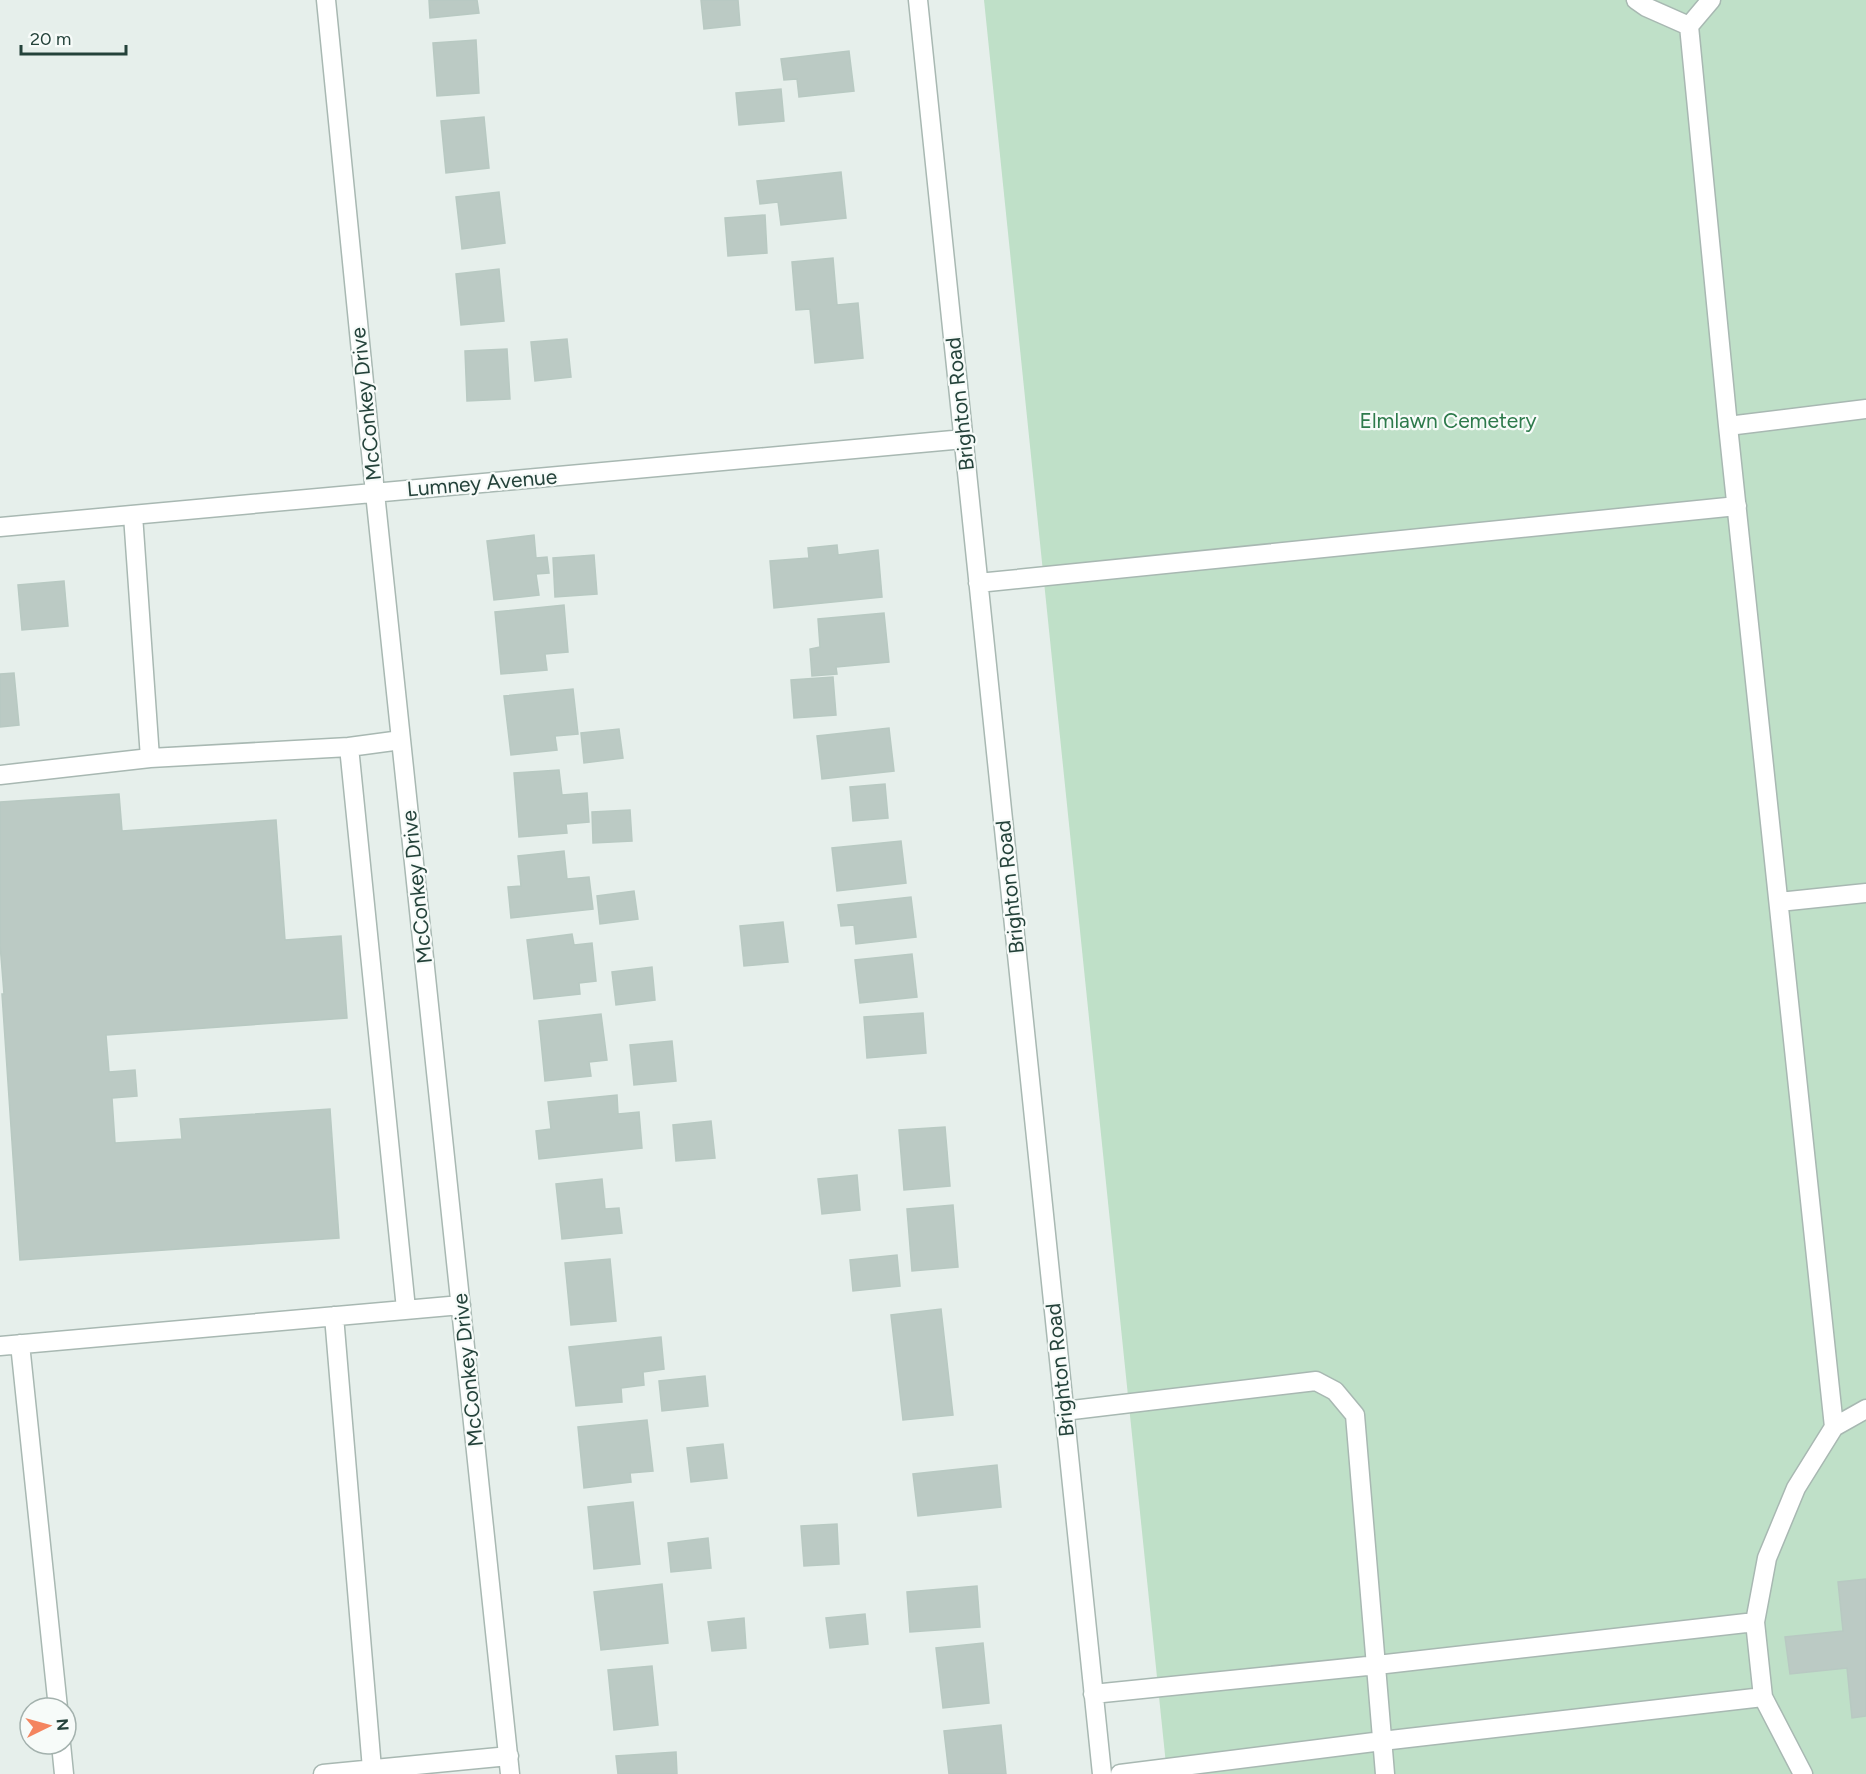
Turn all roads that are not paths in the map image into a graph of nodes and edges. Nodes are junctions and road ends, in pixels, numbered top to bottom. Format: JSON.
{"nodes":[{"id":1,"x":326,"y":0,"type":"edge"},
{"id":2,"x":918,"y":0,"type":"edge"},
{"id":3,"x":1636,"y":0,"type":"edge"},
{"id":4,"x":1711,"y":0,"type":"edge"},
{"id":5,"x":1689,"y":26,"type":"junction"},
{"id":6,"x":1866,"y":409,"type":"edge"},
{"id":7,"x":1728,"y":426,"type":"junction"},
{"id":8,"x":964,"y":440,"type":"junction"},
{"id":9,"x":375,"y":493,"type":"junction"},
{"id":10,"x":1737,"y":506,"type":"junction"},
{"id":11,"x":133,"y":515,"type":"junction"},
{"id":12,"x":0,"y":527,"type":"edge"},
{"id":13,"x":978,"y":583,"type":"junction"},
{"id":14,"x":401,"y":740,"type":"junction"},
{"id":15,"x":349,"y":747,"type":"junction"},
{"id":16,"x":150,"y":758,"type":"junction"},
{"id":17,"x":0,"y":775,"type":"edge"},
{"id":18,"x":1866,"y":893,"type":"edge"},
{"id":19,"x":1779,"y":902,"type":"junction"},
{"id":20,"x":461,"y":1305,"type":"junction"},
{"id":21,"x":406,"y":1310,"type":"junction"},
{"id":22,"x":334,"y":1316,"type":"junction"},
{"id":23,"x":20,"y":1344,"type":"junction"},
{"id":24,"x":0,"y":1346,"type":"edge"},
{"id":25,"x":1866,"y":1410,"type":"edge"},
{"id":26,"x":1064,"y":1411,"type":"junction"},
{"id":27,"x":1834,"y":1427,"type":"junction"},
{"id":28,"x":1755,"y":1622,"type":"junction"},
{"id":29,"x":1377,"y":1665,"type":"junction"},
{"id":30,"x":1093,"y":1694,"type":"junction"},
{"id":31,"x":57,"y":1696,"type":"edge"},
{"id":32,"x":1763,"y":1697,"type":"junction"},
{"id":33,"x":1382,"y":1741,"type":"junction"},
{"id":34,"x":62,"y":1756,"type":"edge"},
{"id":35,"x":510,"y":1765,"type":"edge"},
{"id":36,"x":372,"y":1769,"type":"junction"},
{"id":37,"x":64,"y":1774,"type":"edge"},
{"id":38,"x":323,"y":1774,"type":"edge"},
{"id":39,"x":1102,"y":1774,"type":"edge"},
{"id":40,"x":1120,"y":1774,"type":"edge"},
{"id":41,"x":1385,"y":1774,"type":"edge"},
{"id":42,"x":1803,"y":1774,"type":"edge"}],
"edges":[{"from":1,"to":9,"type":"street","name":"McConkey Drive"},
{"from":2,"to":8,"type":"street","name":"Brighton Road"},
{"from":3,"to":5,"type":"street"},
{"from":4,"to":5,"type":"street"},
{"from":5,"to":7,"type":"street"},
{"from":6,"to":7,"type":"street"},
{"from":7,"to":10,"type":"street"},
{"from":8,"to":9,"type":"street","name":"Lumney Avenue"},
{"from":8,"to":13,"type":"street","name":"Brighton Road"},
{"from":9,"to":11,"type":"street","name":"Lumney Avenue"},
{"from":9,"to":14,"type":"street","name":"McConkey Drive"},
{"from":10,"to":13,"type":"street"},
{"from":10,"to":19,"type":"street"},
{"from":11,"to":12,"type":"street","name":"Lumney Avenue"},
{"from":11,"to":16,"type":"street"},
{"from":13,"to":26,"type":"street","name":"Brighton Road"},
{"from":14,"to":15,"type":"street"},
{"from":14,"to":20,"type":"street","name":"McConkey Drive"},
{"from":15,"to":16,"type":"street"},
{"from":15,"to":21,"type":"street"},
{"from":16,"to":17,"type":"street"},
{"from":18,"to":19,"type":"street"},
{"from":19,"to":27,"type":"street"},
{"from":20,"to":21,"type":"street"},
{"from":20,"to":35,"type":"street","name":"McConkey Drive"},
{"from":21,"to":22,"type":"street"},
{"from":22,"to":23,"type":"street"},
{"from":22,"to":36,"type":"street"},
{"from":23,"to":24,"type":"street"},
{"from":23,"to":31,"type":"street"},
{"from":25,"to":27,"type":"street"},
{"from":26,"to":29,"type":"street"},
{"from":26,"to":30,"type":"street","name":"Brighton Road"},
{"from":27,"to":28,"type":"street"},
{"from":28,"to":29,"type":"street"},
{"from":28,"to":32,"type":"street"},
{"from":29,"to":30,"type":"street"},
{"from":29,"to":33,"type":"street"},
{"from":30,"to":39,"type":"street","name":"Brighton Road"},
{"from":32,"to":33,"type":"street"},
{"from":32,"to":42,"type":"street"},
{"from":33,"to":40,"type":"street"},
{"from":33,"to":41,"type":"street"},
{"from":34,"to":37,"type":"street"},
{"from":35,"to":36,"type":"street"},
{"from":36,"to":38,"type":"street"}]}
